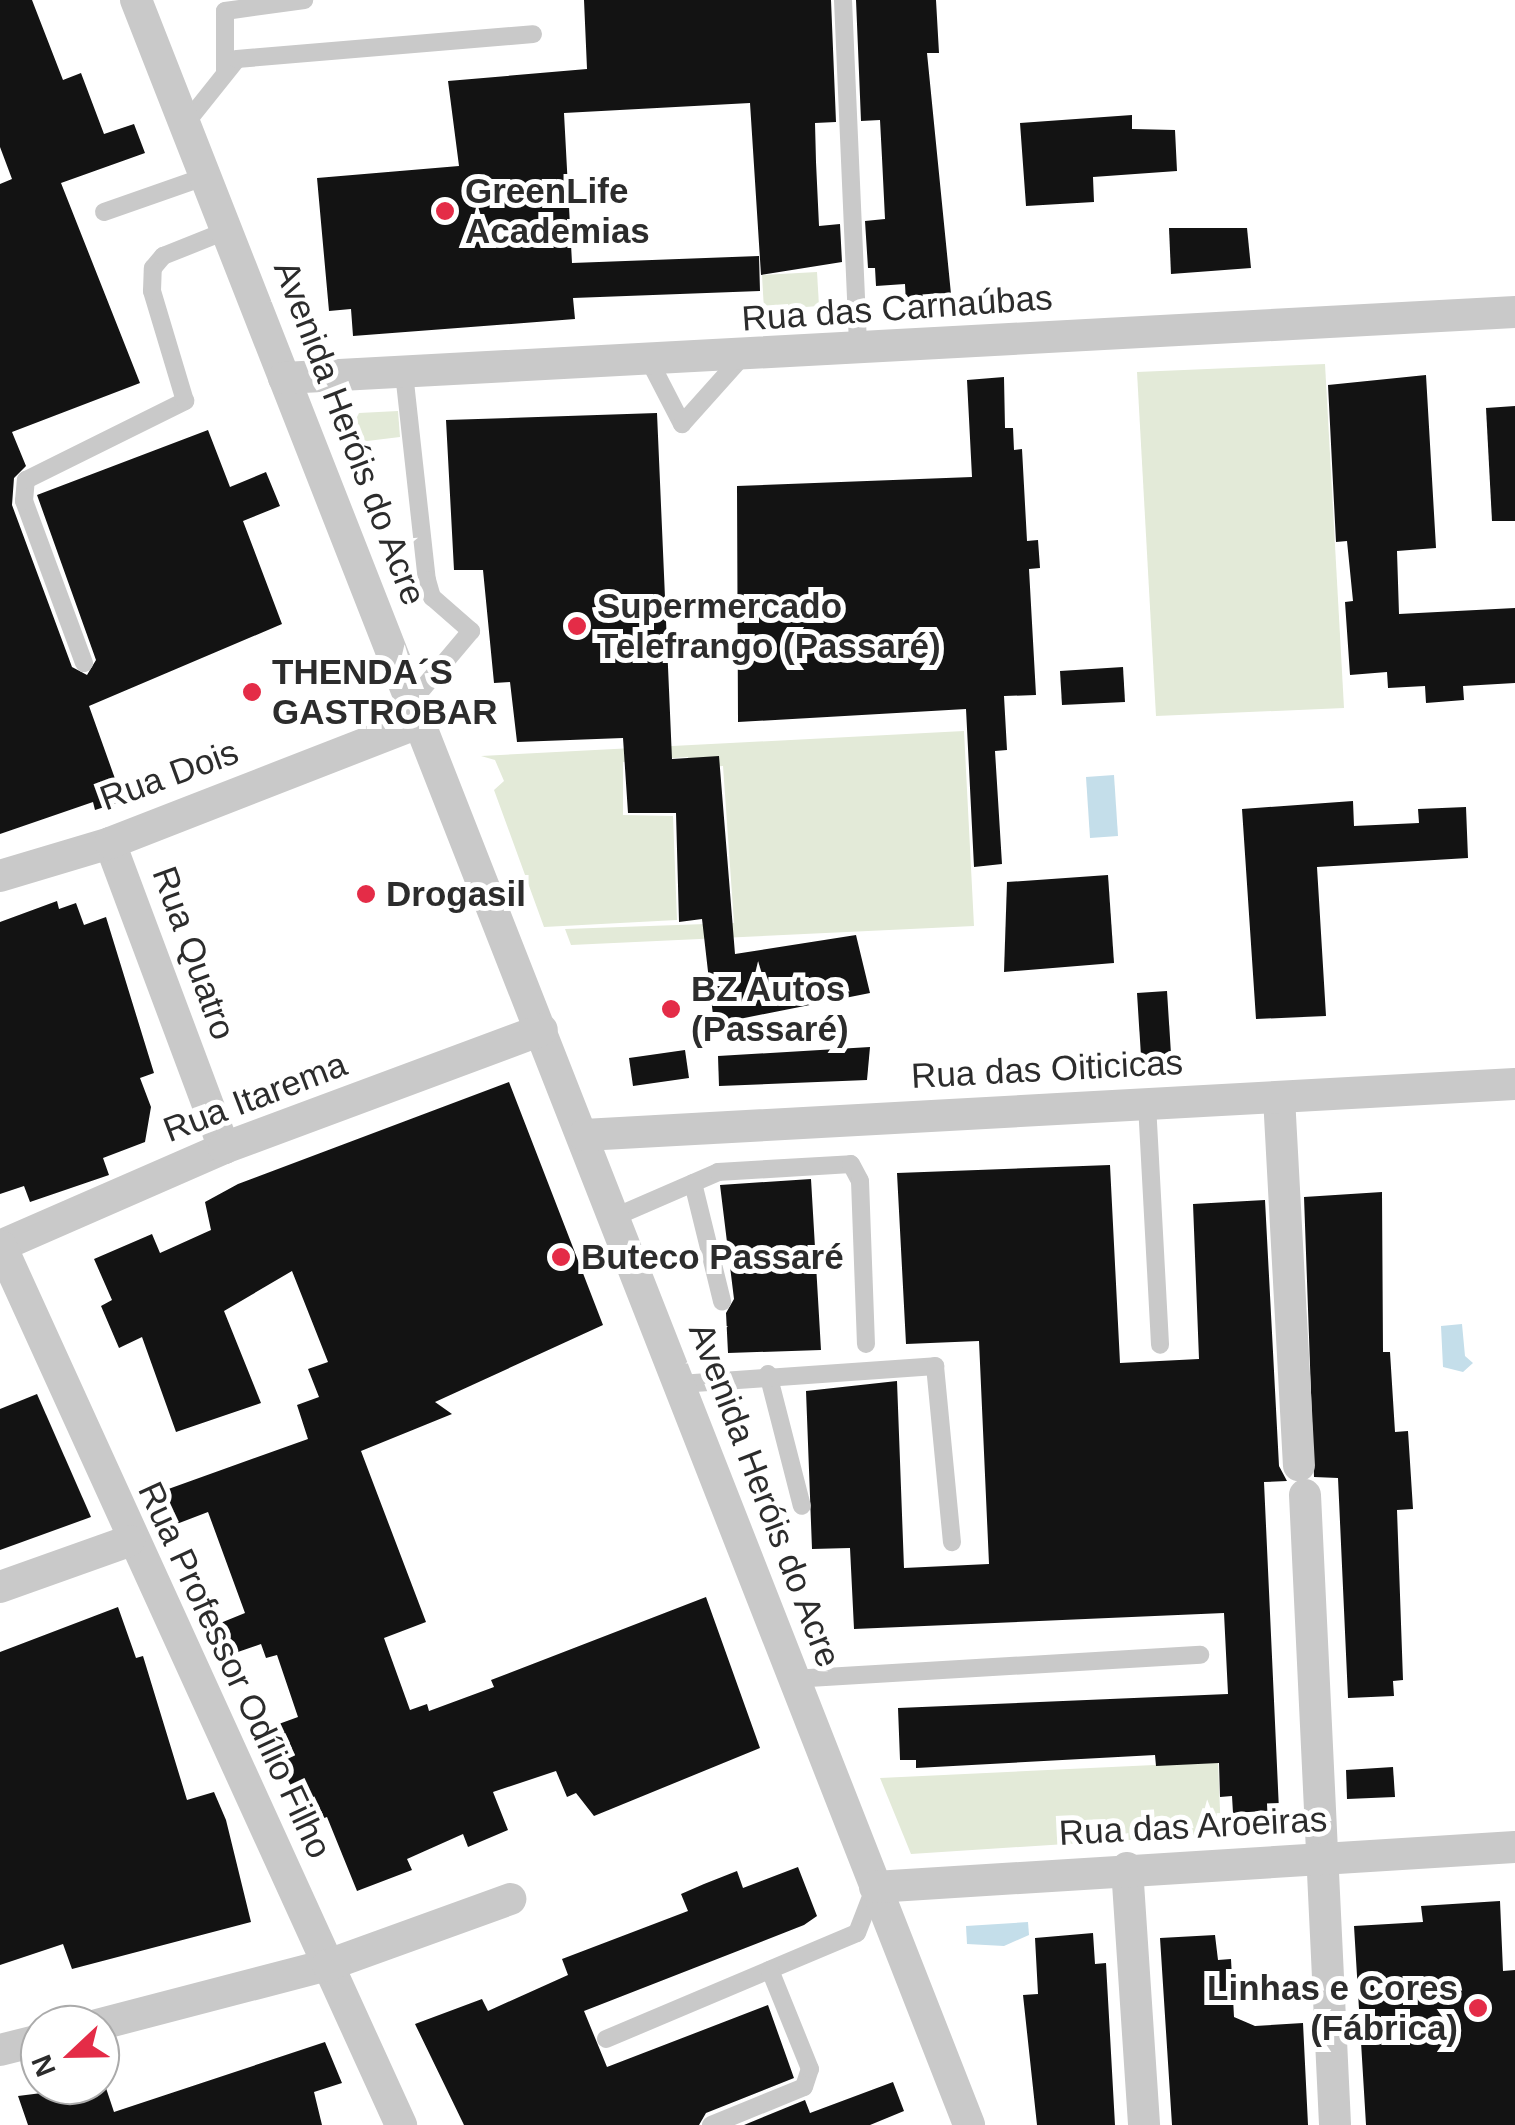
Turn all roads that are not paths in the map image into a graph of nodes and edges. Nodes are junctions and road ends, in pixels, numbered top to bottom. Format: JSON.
{"nodes":[{"id":1,"x":136,"y":0,"type":"edge"},
{"id":2,"x":304,"y":0,"type":"edge"},
{"id":3,"x":844,"y":0,"type":"edge"},
{"id":4,"x":533,"y":34,"type":"dead end"},
{"id":5,"x":225,"y":73,"type":"junction"},
{"id":6,"x":186,"y":123,"type":"junction"},
{"id":7,"x":207,"y":176,"type":"junction"},
{"id":8,"x":104,"y":212,"type":"dead end"},
{"id":9,"x":228,"y":230,"type":"junction"},
{"id":10,"x":1515,"y":312,"type":"edge"},
{"id":11,"x":858,"y":348,"type":"junction"},
{"id":12,"x":741,"y":358,"type":"junction"},
{"id":13,"x":650,"y":362,"type":"junction"},
{"id":14,"x":404,"y":373,"type":"junction"},
{"id":15,"x":284,"y":378,"type":"junction"},
{"id":16,"x":84,"y":664,"type":"dead end"},
{"id":17,"x":416,"y":712,"type":"junction"},
{"id":18,"x":110,"y":842,"type":"junction"},
{"id":19,"x":0,"y":876,"type":"edge"},
{"id":20,"x":542,"y":1030,"type":"junction"},
{"id":21,"x":1515,"y":1084,"type":"edge"},
{"id":22,"x":1279,"y":1097,"type":"junction"},
{"id":23,"x":1147,"y":1104,"type":"junction"},
{"id":24,"x":584,"y":1135,"type":"junction"},
{"id":25,"x":224,"y":1148,"type":"junction"},
{"id":26,"x":693,"y":1183,"type":"junction"},
{"id":27,"x":616,"y":1216,"type":"junction"},
{"id":28,"x":0,"y":1246,"type":"edge"},
{"id":29,"x":722,"y":1302,"type":"dead end"},
{"id":30,"x":866,"y":1344,"type":"dead end"},
{"id":31,"x":1160,"y":1345,"type":"dead end"},
{"id":32,"x":768,"y":1374,"type":"junction"},
{"id":33,"x":680,"y":1384,"type":"junction"},
{"id":34,"x":802,"y":1506,"type":"dead end"},
{"id":35,"x":129,"y":1540,"type":"junction"},
{"id":36,"x":952,"y":1542,"type":"dead end"},
{"id":37,"x":0,"y":1587,"type":"edge"},
{"id":38,"x":1200,"y":1656,"type":"dead end"},
{"id":39,"x":792,"y":1679,"type":"junction"},
{"id":40,"x":1515,"y":1847,"type":"edge"},
{"id":41,"x":1322,"y":1858,"type":"junction"},
{"id":42,"x":1127,"y":1868,"type":"junction"},
{"id":43,"x":875,"y":1887,"type":"junction"},
{"id":44,"x":510,"y":1900,"type":"dead end"},
{"id":45,"x":328,"y":1966,"type":"junction"},
{"id":46,"x":770,"y":1970,"type":"junction"},
{"id":47,"x":120,"y":2019,"type":"edge"},
{"id":48,"x":606,"y":2039,"type":"dead end"},
{"id":49,"x":401,"y":2125,"type":"edge"},
{"id":50,"x":711,"y":2125,"type":"edge"},
{"id":51,"x":968,"y":2125,"type":"edge"},
{"id":52,"x":1144,"y":2125,"type":"edge"},
{"id":53,"x":1336,"y":2125,"type":"edge"}],
"edges":[{"from":1,"to":6,"type":"street","name":"Avenida Heróis do Acre"},
{"from":2,"to":5,"type":"lane"},
{"from":3,"to":11,"type":"lane"},
{"from":4,"to":5,"type":"lane"},
{"from":5,"to":6,"type":"lane"},
{"from":6,"to":7,"type":"street","name":"Avenida Heróis do Acre"},
{"from":7,"to":8,"type":"lane"},
{"from":7,"to":9,"type":"street","name":"Avenida Heróis do Acre"},
{"from":9,"to":15,"type":"street","name":"Avenida Heróis do Acre"},
{"from":9,"to":16,"type":"lane"},
{"from":10,"to":11,"type":"street","name":"Rua das Carnaúbas"},
{"from":11,"to":12,"type":"street","name":"Rua das Carnaúbas"},
{"from":12,"to":13,"type":"street","name":"Rua das Carnaúbas"},
{"from":12,"to":13,"type":"lane"},
{"from":13,"to":14,"type":"street","name":"Rua das Carnaúbas"},
{"from":14,"to":15,"type":"street","name":"Rua das Carnaúbas"},
{"from":14,"to":17,"type":"lane"},
{"from":15,"to":17,"type":"street","name":"Avenida Heróis do Acre"},
{"from":17,"to":18,"type":"street","name":"Rua Dois"},
{"from":17,"to":20,"type":"street","name":"Avenida Heróis do Acre"},
{"from":18,"to":19,"type":"street","name":"Rua Dois"},
{"from":18,"to":25,"type":"street","name":"Rua Quatro"},
{"from":20,"to":24,"type":"street","name":"Avenida Heróis do Acre"},
{"from":20,"to":25,"type":"street","name":"Rua Itarema"},
{"from":21,"to":22,"type":"street","name":"Rua das Oiticicas"},
{"from":22,"to":23,"type":"street","name":"Rua das Oiticicas"},
{"from":22,"to":41,"type":"street"},
{"from":23,"to":24,"type":"street","name":"Rua das Oiticicas"},
{"from":23,"to":31,"type":"lane"},
{"from":24,"to":27,"type":"street","name":"Avenida Heróis do Acre"},
{"from":25,"to":28,"type":"street","name":"Rua Itarema"},
{"from":26,"to":27,"type":"lane"},
{"from":26,"to":29,"type":"lane"},
{"from":26,"to":30,"type":"lane"},
{"from":27,"to":33,"type":"street","name":"Avenida Heróis do Acre"},
{"from":28,"to":35,"type":"street","name":"Rua Professor Odílio Filho"},
{"from":32,"to":33,"type":"lane"},
{"from":32,"to":34,"type":"lane"},
{"from":32,"to":36,"type":"lane"},
{"from":33,"to":39,"type":"street","name":"Avenida Heróis do Acre"},
{"from":35,"to":37,"type":"street"},
{"from":35,"to":45,"type":"street","name":"Rua Professor Odílio Filho"},
{"from":38,"to":39,"type":"lane"},
{"from":39,"to":43,"type":"street","name":"Avenida Heróis do Acre"},
{"from":40,"to":41,"type":"street","name":"Rua das Aroeiras"},
{"from":41,"to":42,"type":"street","name":"Rua das Aroeiras"},
{"from":41,"to":53,"type":"street"},
{"from":42,"to":43,"type":"street","name":"Rua das Aroeiras"},
{"from":42,"to":52,"type":"street"},
{"from":43,"to":46,"type":"lane"},
{"from":43,"to":51,"type":"street","name":"Avenida Heróis do Acre"},
{"from":44,"to":45,"type":"street"},
{"from":45,"to":47,"type":"street"},
{"from":45,"to":49,"type":"street","name":"Rua Professor Odílio Filho"},
{"from":46,"to":48,"type":"lane"},
{"from":46,"to":50,"type":"lane"}]}
